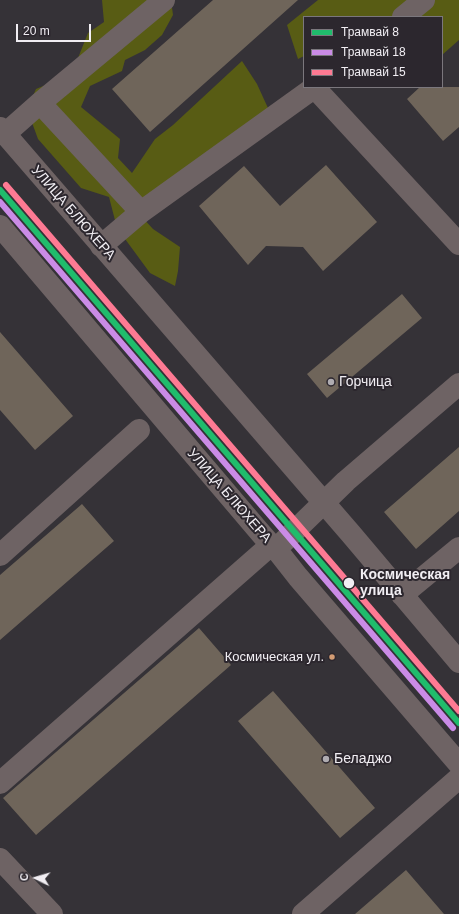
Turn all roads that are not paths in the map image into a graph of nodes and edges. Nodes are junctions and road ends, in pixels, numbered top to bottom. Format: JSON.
{"nodes":[{"id":1,"x":164,"y":0,"type":"edge"},
{"id":2,"x":424,"y":0,"type":"edge"},
{"id":3,"x":404,"y":16,"type":"edge"},
{"id":4,"x":314,"y":88,"type":"edge"},
{"id":5,"x":316,"y":88,"type":"edge"},
{"id":6,"x":40,"y":103,"type":"junction"},
{"id":7,"x":2,"y":131,"type":"edge"},
{"id":8,"x":141,"y":212,"type":"junction"},
{"id":9,"x":0,"y":226,"type":"edge"},
{"id":10,"x":459,"y":244,"type":"edge"},
{"id":11,"x":100,"y":246,"type":"junction"},
{"id":12,"x":459,"y":384,"type":"edge"},
{"id":13,"x":139,"y":430,"type":"dead end"},
{"id":14,"x":324,"y":503,"type":"junction"},
{"id":15,"x":273,"y":547,"type":"junction"},
{"id":16,"x":459,"y":548,"type":"edge"},
{"id":17,"x":0,"y":555,"type":"edge"},
{"id":18,"x":402,"y":595,"type":"junction"},
{"id":19,"x":459,"y":662,"type":"edge"},
{"id":20,"x":459,"y":764,"type":"edge"},
{"id":21,"x":459,"y":778,"type":"edge"},
{"id":22,"x":0,"y":783,"type":"edge"},
{"id":23,"x":0,"y":859,"type":"edge"},
{"id":24,"x":52,"y":914,"type":"edge"},
{"id":25,"x":304,"y":914,"type":"edge"}],
"edges":[{"from":1,"to":6,"type":"street"},
{"from":2,"to":3,"type":"street"},
{"from":4,"to":8,"type":"street"},
{"from":5,"to":10,"type":"street"},
{"from":6,"to":7,"type":"street"},
{"from":6,"to":8,"type":"street"},
{"from":7,"to":11,"type":"street","name":"УЛИЦА БЛЮХЕРА"},
{"from":8,"to":11,"type":"street"},
{"from":9,"to":15,"type":"street","name":"УЛИЦА БЛЮХЕРА"},
{"from":11,"to":14,"type":"street","name":"УЛИЦА БЛЮХЕРА"},
{"from":12,"to":14,"type":"street"},
{"from":13,"to":17,"type":"street"},
{"from":14,"to":15,"type":"street"},
{"from":14,"to":18,"type":"street","name":"УЛИЦА БЛЮХЕРА"},
{"from":15,"to":20,"type":"street","name":"УЛИЦА БЛЮХЕРА"},
{"from":15,"to":22,"type":"street"},
{"from":16,"to":18,"type":"street"},
{"from":18,"to":19,"type":"street","name":"УЛИЦА БЛЮХЕРА"},
{"from":21,"to":25,"type":"street"},
{"from":23,"to":24,"type":"street"}]}
